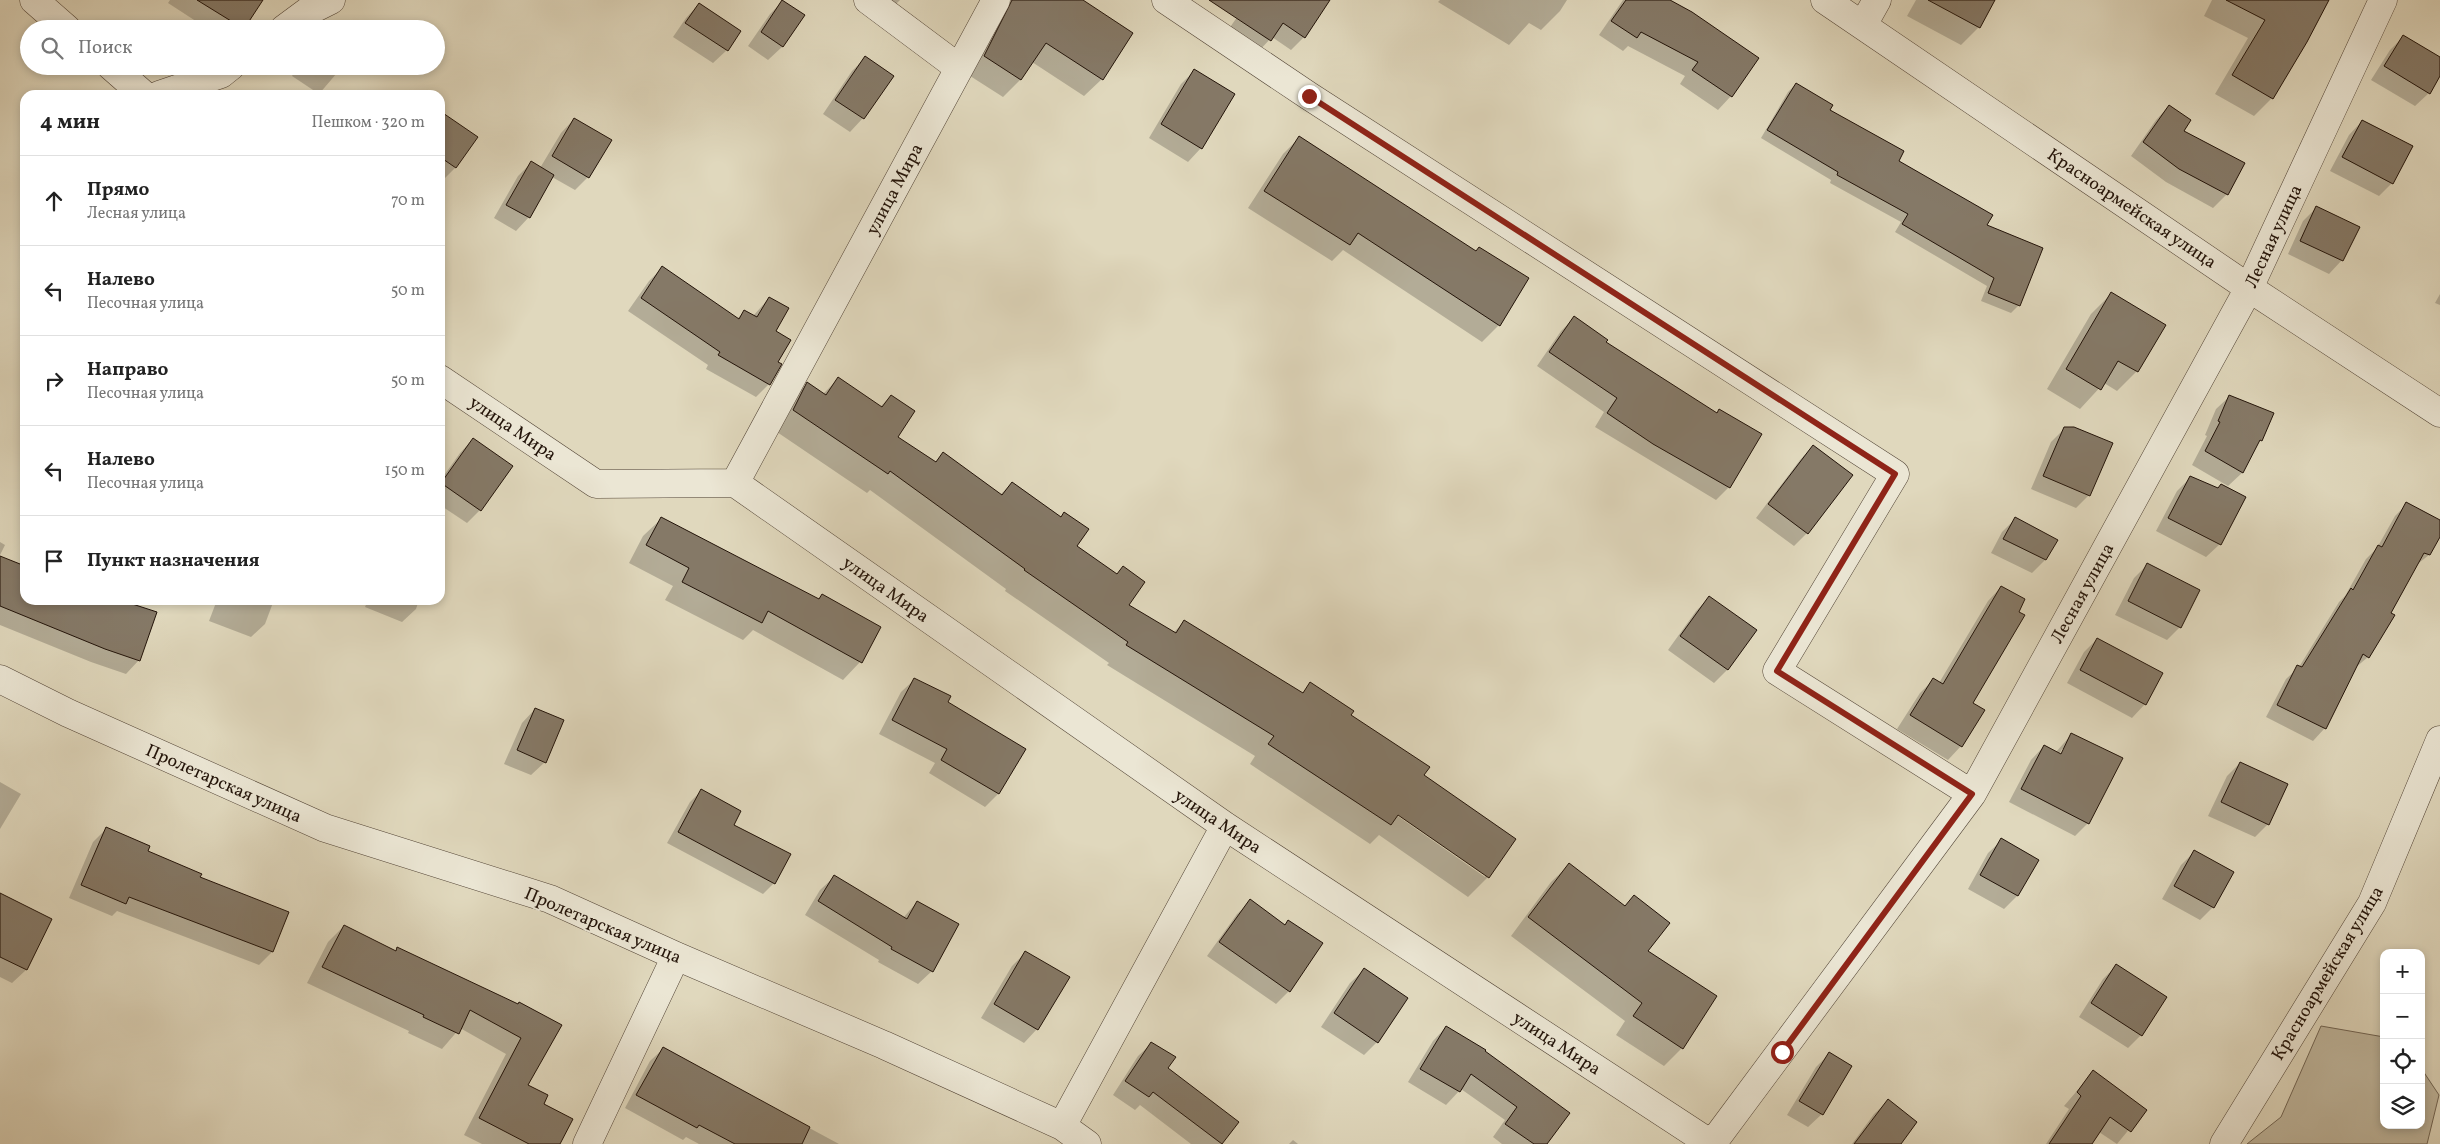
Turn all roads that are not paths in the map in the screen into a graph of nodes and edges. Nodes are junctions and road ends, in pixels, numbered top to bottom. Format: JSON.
{"nodes":[{"id":1,"x":34,"y":0,"type":"edge"},
{"id":2,"x":331,"y":0,"type":"edge"},
{"id":3,"x":868,"y":0,"type":"edge"},
{"id":4,"x":996,"y":0,"type":"edge"},
{"id":5,"x":1166,"y":0,"type":"edge"},
{"id":6,"x":1825,"y":0,"type":"edge"},
{"id":7,"x":1877,"y":0,"type":"edge"},
{"id":8,"x":2383,"y":0,"type":"edge"},
{"id":9,"x":57,"y":20,"type":"edge"},
{"id":10,"x":296,"y":20,"type":"edge"},
{"id":11,"x":1863,"y":25,"type":"junction"},
{"id":12,"x":959,"y":68,"type":"junction"},
{"id":13,"x":121,"y":75,"type":"edge"},
{"id":14,"x":218,"y":75,"type":"edge"},
{"id":15,"x":138,"y":90,"type":"edge"},
{"id":16,"x":174,"y":90,"type":"edge"},
{"id":17,"x":2249,"y":288,"type":"junction"},
{"id":18,"x":445,"y":382,"type":"edge"},
{"id":19,"x":2440,"y":413,"type":"edge"},
{"id":20,"x":735,"y":483,"type":"junction"},
{"id":21,"x":0,"y":679,"type":"edge"},
{"id":22,"x":2440,"y":740,"type":"edge"},
{"id":23,"x":1972,"y":794,"type":"junction"},
{"id":24,"x":1225,"y":826,"type":"junction"},
{"id":25,"x":676,"y":956,"type":"junction"},
{"id":26,"x":1062,"y":1126,"type":"junction"},
{"id":27,"x":587,"y":1144,"type":"edge"},
{"id":28,"x":1087,"y":1144,"type":"edge"},
{"id":29,"x":1712,"y":1144,"type":"edge"},
{"id":30,"x":2224,"y":1144,"type":"edge"}],
"edges":[{"from":1,"to":9,"type":"street"},
{"from":2,"to":10,"type":"street"},
{"from":3,"to":12,"type":"street"},
{"from":4,"to":12,"type":"street","name":"улица Мира"},
{"from":5,"to":23,"type":"street"},
{"from":6,"to":11,"type":"street","name":"Красноармейская улица"},
{"from":7,"to":11,"type":"street"},
{"from":8,"to":17,"type":"street","name":"Лесная улица"},
{"from":11,"to":17,"type":"street","name":"Красноармейская улица"},
{"from":12,"to":20,"type":"street","name":"улица Мира"},
{"from":13,"to":15,"type":"street"},
{"from":14,"to":16,"type":"street"},
{"from":17,"to":19,"type":"street","name":"Красноармейская улица"},
{"from":17,"to":23,"type":"street","name":"Лесная улица"},
{"from":18,"to":20,"type":"street","name":"улица Мира"},
{"from":20,"to":24,"type":"street","name":"улица Мира"},
{"from":21,"to":25,"type":"street","name":"Пролетарская улица"},
{"from":22,"to":30,"type":"street","name":"Красноармейская улица"},
{"from":23,"to":29,"type":"street","name":"Лесная улица"},
{"from":24,"to":26,"type":"street"},
{"from":24,"to":29,"type":"street","name":"улица Мира"},
{"from":25,"to":26,"type":"street","name":"Пролетарская улица"},
{"from":25,"to":27,"type":"street"},
{"from":26,"to":28,"type":"street","name":"Пролетарская улица"}]}
